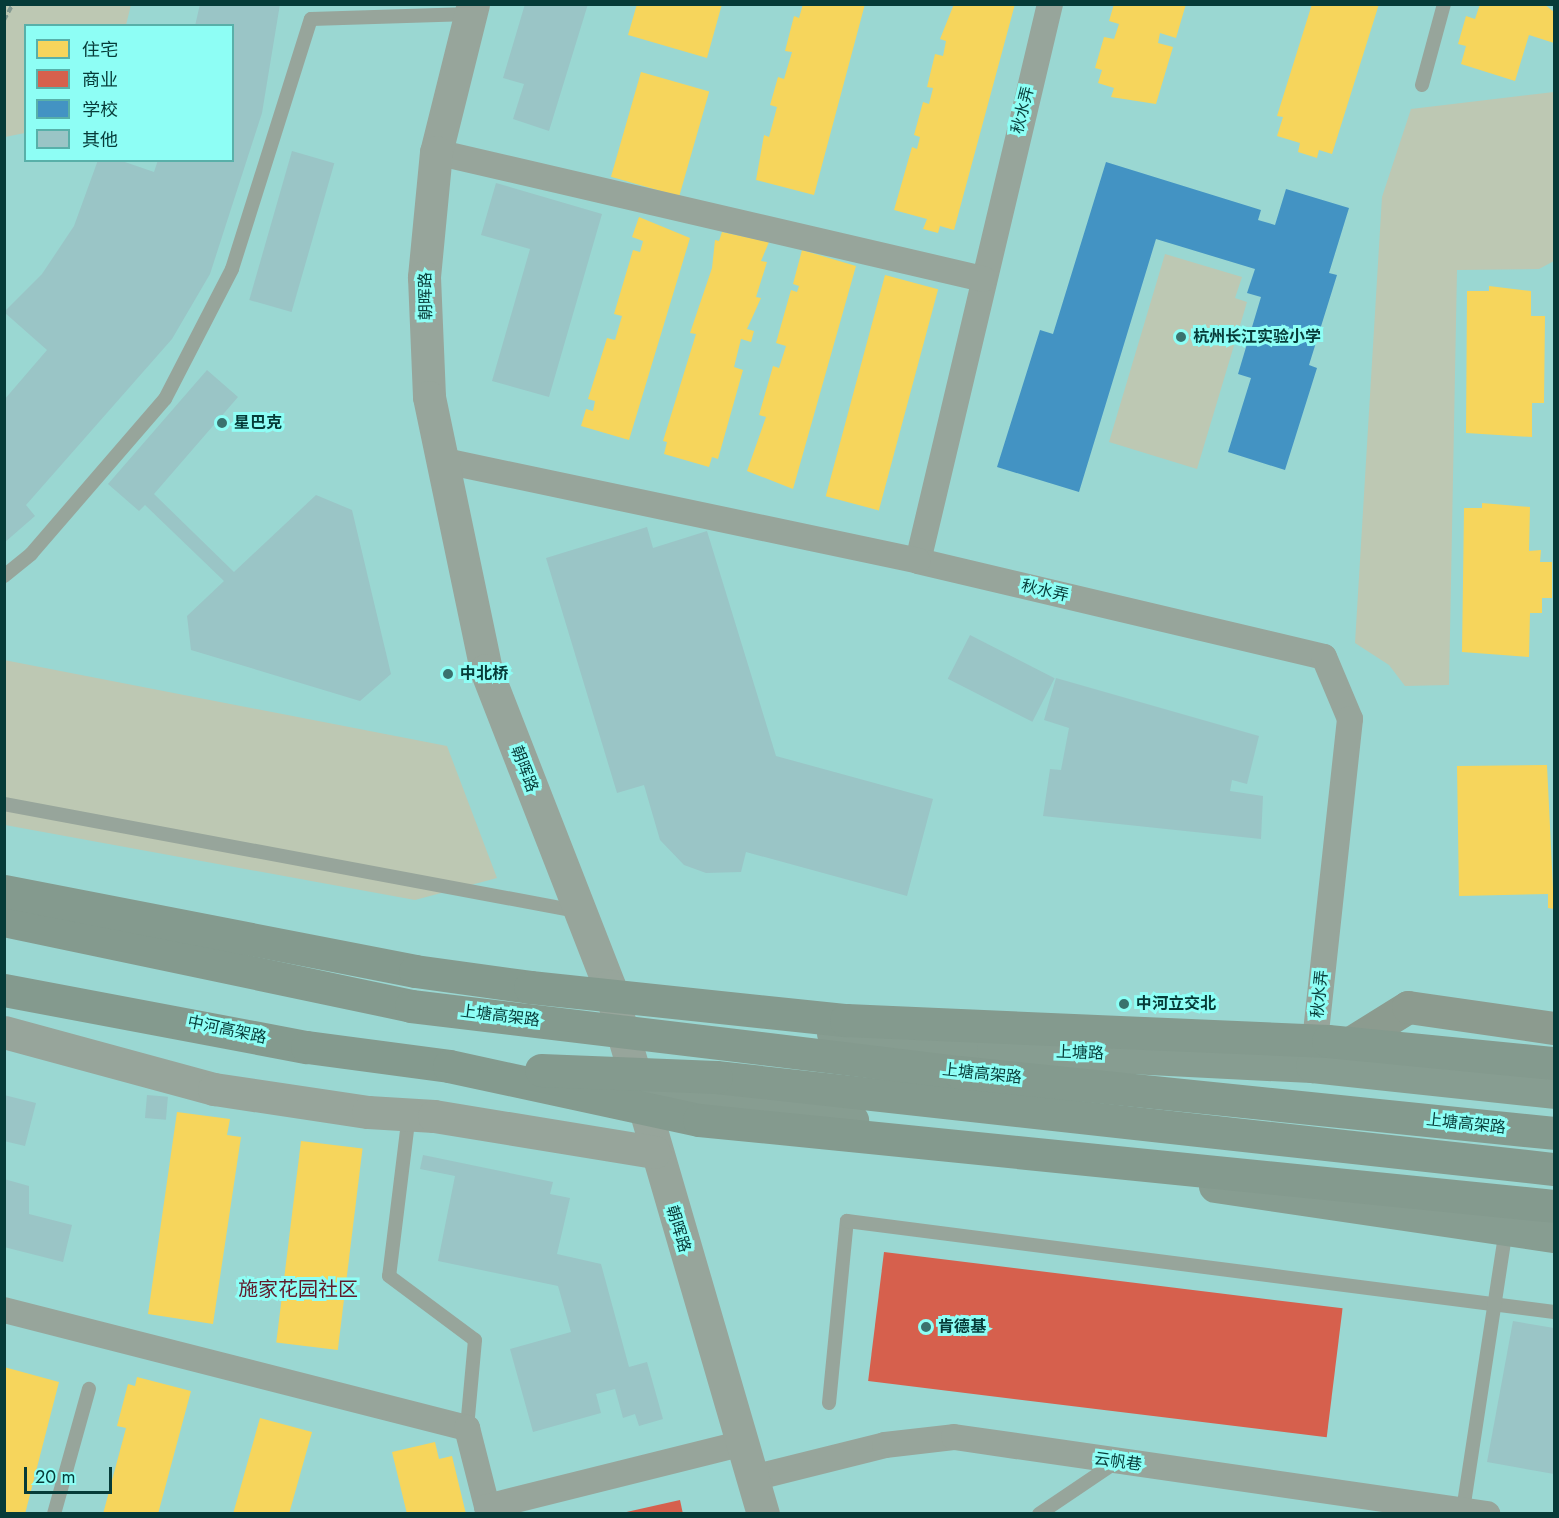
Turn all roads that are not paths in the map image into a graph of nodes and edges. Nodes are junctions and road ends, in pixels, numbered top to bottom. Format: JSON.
{"nodes":[{"id":1,"x":1050,"y":4,"type":"edge"},
{"id":2,"x":1444,"y":4,"type":"edge"},
{"id":3,"x":471,"y":9,"type":"edge"},
{"id":4,"x":1422,"y":85,"type":"dead end"},
{"id":5,"x":436,"y":152,"type":"junction"},
{"id":6,"x":983,"y":279,"type":"junction"},
{"id":7,"x":445,"y":461,"type":"junction"},
{"id":8,"x":918,"y":561,"type":"junction"},
{"id":9,"x":4,"y":576,"type":"edge"},
{"id":10,"x":4,"y":804,"type":"edge"},
{"id":11,"x":4,"y":891,"type":"edge"},
{"id":12,"x":578,"y":911,"type":"junction"},
{"id":13,"x":4,"y":920,"type":"edge"},
{"id":14,"x":305,"y":949,"type":"junction"},
{"id":15,"x":609,"y":986,"type":"junction"},
{"id":16,"x":4,"y":990,"type":"edge"},
{"id":17,"x":411,"y":1006,"type":"junction"},
{"id":18,"x":1554,"y":1028,"type":"edge"},
{"id":19,"x":4,"y":1032,"type":"edge"},
{"id":20,"x":1554,"y":1063,"type":"edge"},
{"id":21,"x":449,"y":1066,"type":"junction"},
{"id":22,"x":1312,"y":1066,"type":"junction"},
{"id":23,"x":637,"y":1092,"type":"junction"},
{"id":24,"x":1554,"y":1092,"type":"edge"},
{"id":25,"x":409,"y":1114,"type":"junction"},
{"id":26,"x":1554,"y":1133,"type":"edge"},
{"id":27,"x":654,"y":1152,"type":"junction"},
{"id":28,"x":1554,"y":1169,"type":"edge"},
{"id":29,"x":1554,"y":1206,"type":"edge"},
{"id":30,"x":1506,"y":1230,"type":"junction"},
{"id":31,"x":1554,"y":1236,"type":"edge"},
{"id":32,"x":1494,"y":1303,"type":"junction"},
{"id":33,"x":4,"y":1310,"type":"edge"},
{"id":34,"x":1554,"y":1312,"type":"edge"},
{"id":35,"x":88,"y":1389,"type":"dead end"},
{"id":36,"x":829,"y":1403,"type":"dead end"},
{"id":37,"x":467,"y":1428,"type":"junction"},
{"id":38,"x":743,"y":1443,"type":"junction"},
{"id":39,"x":1116,"y":1462,"type":"junction"},
{"id":40,"x":753,"y":1478,"type":"junction"},
{"id":41,"x":488,"y":1510,"type":"edge"},
{"id":42,"x":1475,"y":1512,"type":"edge"},
{"id":43,"x":54,"y":1514,"type":"edge"},
{"id":44,"x":763,"y":1514,"type":"edge"},
{"id":45,"x":1039,"y":1514,"type":"edge"}],
"edges":[{"from":1,"to":6,"type":"street","name":"秋水弄"},
{"from":2,"to":4,"type":"lane"},
{"from":3,"to":5,"type":"street","name":"朝晖路"},
{"from":3,"to":9,"type":"lane"},
{"from":5,"to":6,"type":"street"},
{"from":5,"to":7,"type":"street","name":"朝晖路"},
{"from":6,"to":8,"type":"street","name":"秋水弄"},
{"from":7,"to":8,"type":"street"},
{"from":7,"to":12,"type":"street","name":"朝晖路"},
{"from":8,"to":22,"type":"street","name":"秋水弄"},
{"from":10,"to":12,"type":"lane"},
{"from":11,"to":14,"type":"highway","bridge":true},
{"from":12,"to":15,"type":"street","name":"朝晖路"},
{"from":13,"to":17,"type":"highway"},
{"from":14,"to":17,"type":"highway","bridge":true},
{"from":14,"to":20,"type":"highway","bridge":true},
{"from":15,"to":22,"type":"main road","name":"上塘路"},
{"from":15,"to":23,"type":"street","name":"朝晖路"},
{"from":16,"to":21,"type":"highway","name":"中河高架路"},
{"from":17,"to":26,"type":"highway","name":"上塘高架路","bridge":true},
{"from":18,"to":22,"type":"main road"},
{"from":19,"to":25,"type":"street"},
{"from":21,"to":28,"type":"highway","name":"上塘高架路","bridge":true},
{"from":21,"to":29,"type":"highway","bridge":true},
{"from":22,"to":24,"type":"main road","name":"上塘路"},
{"from":23,"to":27,"type":"street","name":"朝晖路"},
{"from":23,"to":30,"type":"main road"},
{"from":25,"to":27,"type":"street"},
{"from":25,"to":37,"type":"lane"},
{"from":27,"to":38,"type":"street","name":"朝晖路"},
{"from":30,"to":31,"type":"main road"},
{"from":30,"to":32,"type":"lane"},
{"from":32,"to":34,"type":"lane"},
{"from":32,"to":36,"type":"lane"},
{"from":32,"to":42,"type":"lane"},
{"from":33,"to":37,"type":"street"},
{"from":35,"to":43,"type":"lane"},
{"from":37,"to":41,"type":"street"},
{"from":38,"to":40,"type":"street","name":"朝晖路"},
{"from":38,"to":41,"type":"street"},
{"from":39,"to":40,"type":"street","name":"云帆巷"},
{"from":39,"to":42,"type":"street","name":"云帆巷"},
{"from":39,"to":45,"type":"lane"},
{"from":40,"to":44,"type":"street","name":"朝晖路"}]}
